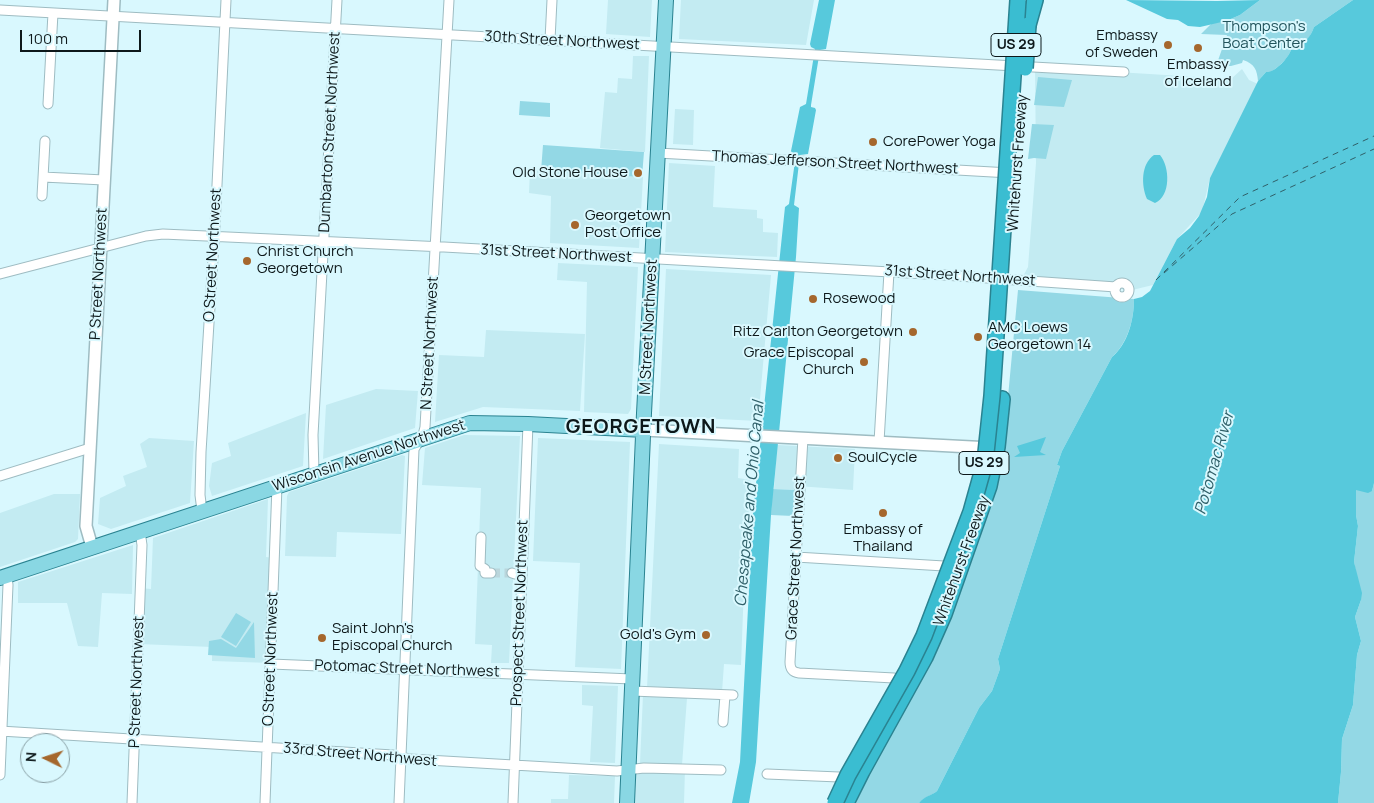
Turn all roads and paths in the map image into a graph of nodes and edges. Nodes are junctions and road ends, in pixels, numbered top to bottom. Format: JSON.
{"nodes":[{"id":1,"x":114,"y":0,"type":"edge"},
{"id":2,"x":226,"y":0,"type":"edge"},
{"id":3,"x":337,"y":0,"type":"edge"},
{"id":4,"x":449,"y":0,"type":"edge"},
{"id":5,"x":552,"y":0,"type":"edge"},
{"id":6,"x":666,"y":0,"type":"edge"},
{"id":7,"x":1010,"y":0,"type":"edge"},
{"id":8,"x":1018,"y":0,"type":"edge"},
{"id":9,"x":1026,"y":0,"type":"edge"},
{"id":10,"x":1035,"y":0,"type":"edge"},
{"id":11,"x":0,"y":10,"type":"edge"},
{"id":12,"x":53,"y":13,"type":"junction"},
{"id":13,"x":113,"y":16,"type":"junction"},
{"id":14,"x":225,"y":22,"type":"junction"},
{"id":15,"x":336,"y":28,"type":"junction"},
{"id":16,"x":446,"y":34,"type":"junction"},
{"id":17,"x":550,"y":40,"type":"junction"},
{"id":18,"x":664,"y":47,"type":"junction"},
{"id":19,"x":1019,"y":66,"type":"junction"},
{"id":20,"x":1124,"y":72,"type":"dead end"},
{"id":21,"x":1013,"y":91,"type":"junction"},
{"id":22,"x":48,"y":104,"type":"dead end"},
{"id":23,"x":45,"y":141,"type":"dead end"},
{"id":24,"x":658,"y":153,"type":"junction"},
{"id":25,"x":1012,"y":174,"type":"junction"},
{"id":26,"x":43,"y":177,"type":"junction"},
{"id":27,"x":104,"y":180,"type":"junction"},
{"id":28,"x":42,"y":196,"type":"dead end"},
{"id":29,"x":215,"y":235,"type":"junction"},
{"id":30,"x":325,"y":242,"type":"junction"},
{"id":31,"x":435,"y":247,"type":"junction"},
{"id":32,"x":100,"y":248,"type":"junction"},
{"id":33,"x":652,"y":259,"type":"junction"},
{"id":34,"x":888,"y":272,"type":"junction"},
{"id":35,"x":0,"y":274,"type":"edge"},
{"id":36,"x":1005,"y":279,"type":"junction"},
{"id":37,"x":1116,"y":287,"type":"dead end"},
{"id":38,"x":528,"y":424,"type":"junction"},
{"id":39,"x":644,"y":430,"type":"junction"},
{"id":40,"x":421,"y":438,"type":"junction"},
{"id":41,"x":803,"y":438,"type":"junction"},
{"id":42,"x":879,"y":442,"type":"junction"},
{"id":43,"x":90,"y":448,"type":"junction"},
{"id":44,"x":991,"y":448,"type":"junction"},
{"id":45,"x":314,"y":473,"type":"junction"},
{"id":46,"x":0,"y":476,"type":"edge"},
{"id":47,"x":277,"y":486,"type":"junction"},
{"id":48,"x":202,"y":510,"type":"junction"},
{"id":49,"x":140,"y":531,"type":"junction"},
{"id":50,"x":481,"y":537,"type":"dead end"},
{"id":51,"x":92,"y":547,"type":"junction"},
{"id":52,"x":796,"y":558,"type":"junction"},
{"id":53,"x":944,"y":566,"type":"dead end"},
{"id":54,"x":491,"y":573,"type":"dead end"},
{"id":55,"x":3,"y":577,"type":"edge"},
{"id":56,"x":271,"y":664,"type":"junction"},
{"id":57,"x":404,"y":669,"type":"junction"},
{"id":58,"x":518,"y":674,"type":"junction"},
{"id":59,"x":894,"y":678,"type":"dead end"},
{"id":60,"x":632,"y":685,"type":"junction"},
{"id":61,"x":723,"y":722,"type":"dead end"},
{"id":62,"x":1,"y":731,"type":"edge"},
{"id":63,"x":135,"y":739,"type":"junction"},
{"id":64,"x":268,"y":747,"type":"junction"},
{"id":65,"x":401,"y":757,"type":"junction"},
{"id":66,"x":514,"y":766,"type":"junction"},
{"id":67,"x":629,"y":769,"type":"junction"},
{"id":68,"x":721,"y":770,"type":"dead end"},
{"id":69,"x":767,"y":774,"type":"dead end"},
{"id":70,"x":0,"y":775,"type":"edge"},
{"id":71,"x":838,"y":777,"type":"dead end"},
{"id":72,"x":132,"y":803,"type":"edge"},
{"id":73,"x":265,"y":803,"type":"edge"},
{"id":74,"x":399,"y":803,"type":"edge"},
{"id":75,"x":513,"y":803,"type":"edge"},
{"id":76,"x":627,"y":803,"type":"edge"},
{"id":77,"x":835,"y":803,"type":"edge"},
{"id":78,"x":840,"y":803,"type":"edge"},
{"id":79,"x":846,"y":803,"type":"edge"}],
"edges":[{"from":1,"to":13,"type":"main road","name":"P Street Northwest"},
{"from":2,"to":14,"type":"street","name":"O Street Northwest"},
{"from":3,"to":15,"type":"street","name":"Dumbarton Street Northwest"},
{"from":4,"to":16,"type":"street","name":"N Street Northwest"},
{"from":5,"to":17,"type":"street"},
{"from":6,"to":18,"type":"main road","name":"M Street Northwest"},
{"from":7,"to":21,"type":"highway","bridge":true},
{"from":8,"to":21,"type":"highway","name":"Whitehurst Freeway","number":"US 29","bridge":true},
{"from":9,"to":19,"type":"main road"},
{"from":10,"to":79,"type":"highway","name":"Whitehurst Freeway","number":"US 29","bridge":true},
{"from":11,"to":12,"type":"street","name":"30th Street Northwest"},
{"from":12,"to":13,"type":"street","name":"30th Street Northwest"},
{"from":12,"to":22,"type":"street"},
{"from":13,"to":14,"type":"street","name":"30th Street Northwest"},
{"from":13,"to":27,"type":"main road","name":"P Street Northwest"},
{"from":14,"to":15,"type":"street","name":"30th Street Northwest"},
{"from":14,"to":29,"type":"street","name":"O Street Northwest"},
{"from":15,"to":16,"type":"street","name":"30th Street Northwest"},
{"from":15,"to":30,"type":"street","name":"Dumbarton Street Northwest"},
{"from":16,"to":17,"type":"street","name":"30th Street Northwest"},
{"from":16,"to":31,"type":"street","name":"N Street Northwest"},
{"from":17,"to":18,"type":"street","name":"30th Street Northwest"},
{"from":18,"to":19,"type":"street","name":"30th Street Northwest"},
{"from":18,"to":24,"type":"main road","name":"M Street Northwest"},
{"from":19,"to":20,"type":"street","name":"30th Street Northwest"},
{"from":19,"to":25,"type":"main road"},
{"from":21,"to":77,"type":"highway","name":"Whitehurst Freeway","number":"US 29","bridge":true},
{"from":23,"to":26,"type":"street"},
{"from":24,"to":25,"type":"street","name":"Thomas Jefferson Street Northwest"},
{"from":24,"to":33,"type":"main road","name":"M Street Northwest"},
{"from":25,"to":36,"type":"main road"},
{"from":26,"to":27,"type":"street"},
{"from":26,"to":28,"type":"street"},
{"from":27,"to":32,"type":"main road","name":"P Street Northwest"},
{"from":29,"to":30,"type":"street","name":"31st Street Northwest"},
{"from":29,"to":32,"type":"street","name":"31st Street Northwest"},
{"from":29,"to":48,"type":"street","name":"O Street Northwest"},
{"from":30,"to":31,"type":"street","name":"31st Street Northwest"},
{"from":30,"to":45,"type":"street","name":"Dumbarton Street Northwest"},
{"from":31,"to":33,"type":"street","name":"31st Street Northwest"},
{"from":31,"to":40,"type":"street","name":"N Street Northwest"},
{"from":32,"to":35,"type":"street","name":"31st Street Northwest"},
{"from":32,"to":43,"type":"main road","name":"P Street Northwest"},
{"from":33,"to":34,"type":"street","name":"31st Street Northwest"},
{"from":33,"to":39,"type":"main road","name":"M Street Northwest"},
{"from":34,"to":36,"type":"street","name":"31st Street Northwest"},
{"from":34,"to":42,"type":"street"},
{"from":36,"to":37,"type":"street","name":"31st Street Northwest"},
{"from":36,"to":44,"type":"main road"},
{"from":38,"to":39,"type":"main road","name":"Wisconsin Avenue Northwest"},
{"from":38,"to":40,"type":"main road","name":"Wisconsin Avenue Northwest"},
{"from":38,"to":58,"type":"street","name":"Prospect Street Northwest"},
{"from":39,"to":41,"type":"main road","name":"Wisconsin Avenue Northwest"},
{"from":39,"to":60,"type":"main road","name":"M Street Northwest"},
{"from":40,"to":45,"type":"main road","name":"Wisconsin Avenue Northwest"},
{"from":40,"to":57,"type":"street","name":"N Street Northwest"},
{"from":41,"to":42,"type":"main road","name":"Wisconsin Avenue Northwest"},
{"from":41,"to":52,"type":"street","name":"Grace Street Northwest"},
{"from":42,"to":44,"type":"main road","name":"Wisconsin Avenue Northwest"},
{"from":43,"to":46,"type":"street"},
{"from":43,"to":51,"type":"main road","name":"P Street Northwest"},
{"from":44,"to":78,"type":"street"},
{"from":45,"to":47,"type":"main road","name":"Wisconsin Avenue Northwest"},
{"from":47,"to":48,"type":"main road","name":"Wisconsin Avenue Northwest"},
{"from":47,"to":56,"type":"street","name":"O Street Northwest"},
{"from":48,"to":49,"type":"main road","name":"Wisconsin Avenue Northwest"},
{"from":49,"to":51,"type":"main road","name":"Wisconsin Avenue Northwest"},
{"from":49,"to":63,"type":"street","name":"P Street Northwest"},
{"from":50,"to":54,"type":"street"},
{"from":51,"to":55,"type":"main road","name":"Wisconsin Avenue Northwest"},
{"from":52,"to":53,"type":"street"},
{"from":52,"to":59,"type":"street","name":"Grace Street Northwest"},
{"from":55,"to":62,"type":"street"},
{"from":56,"to":57,"type":"street","name":"Potomac Street Northwest"},
{"from":56,"to":64,"type":"street","name":"O Street Northwest"},
{"from":57,"to":58,"type":"street","name":"Potomac Street Northwest"},
{"from":57,"to":65,"type":"street","name":"N Street Northwest"},
{"from":58,"to":60,"type":"street","name":"Potomac Street Northwest"},
{"from":58,"to":66,"type":"street","name":"Prospect Street Northwest"},
{"from":60,"to":61,"type":"street","name":"Potomac Street Northwest"},
{"from":60,"to":67,"type":"main road","name":"M Street Northwest"},
{"from":62,"to":63,"type":"street","name":"33rd Street Northwest"},
{"from":62,"to":70,"type":"street"},
{"from":63,"to":64,"type":"street","name":"33rd Street Northwest"},
{"from":63,"to":72,"type":"street","name":"P Street Northwest"},
{"from":64,"to":65,"type":"street","name":"33rd Street Northwest"},
{"from":64,"to":73,"type":"street","name":"O Street Northwest"},
{"from":65,"to":66,"type":"street","name":"33rd Street Northwest"},
{"from":65,"to":74,"type":"street","name":"N Street Northwest"},
{"from":66,"to":67,"type":"street","name":"33rd Street Northwest"},
{"from":66,"to":75,"type":"street","name":"Prospect Street Northwest"},
{"from":67,"to":68,"type":"street","name":"33rd Street Northwest"},
{"from":67,"to":76,"type":"main road","name":"M Street Northwest"},
{"from":69,"to":71,"type":"street"}]}
